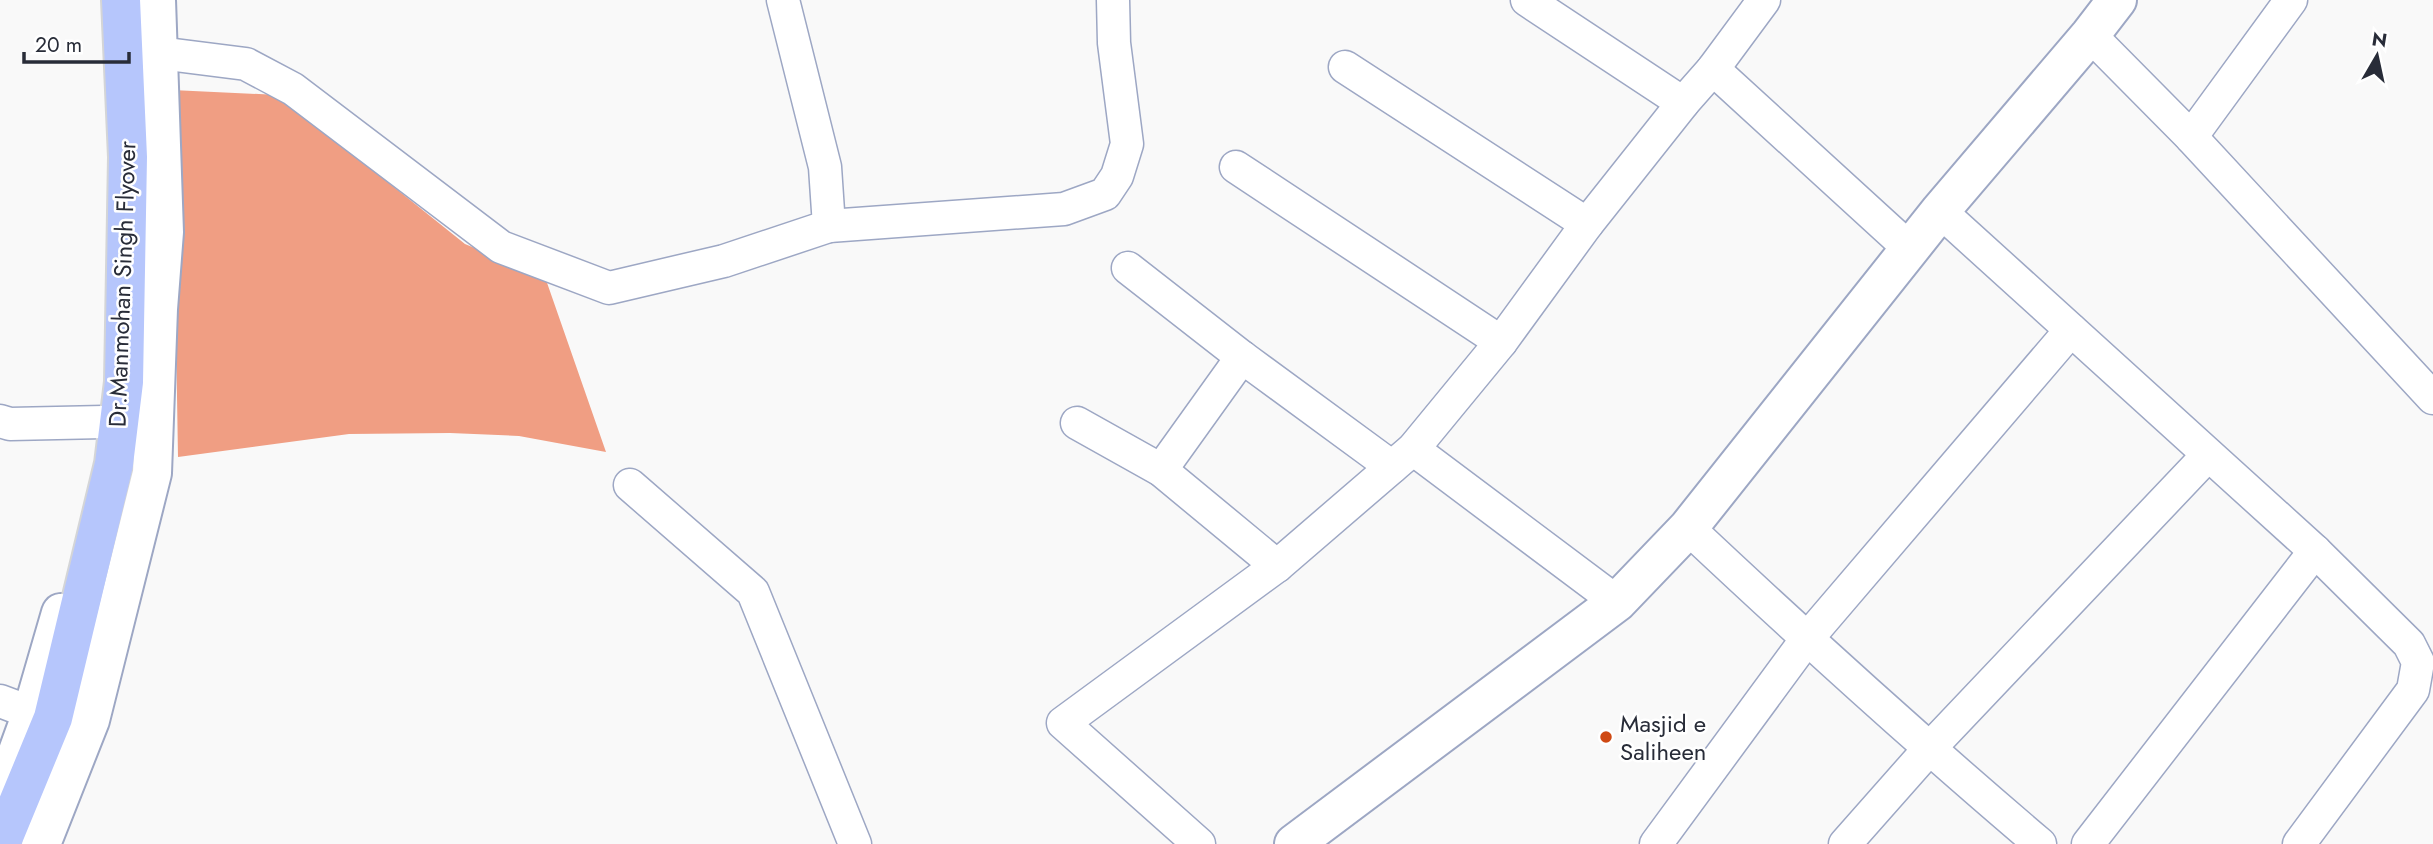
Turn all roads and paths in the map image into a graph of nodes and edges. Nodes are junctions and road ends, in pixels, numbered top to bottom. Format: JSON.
{"nodes":[{"id":1,"x":105,"y":0,"type":"edge"},
{"id":2,"x":121,"y":0,"type":"edge"},
{"id":3,"x":141,"y":0,"type":"edge"},
{"id":4,"x":156,"y":0,"type":"edge"},
{"id":5,"x":783,"y":0,"type":"edge"},
{"id":6,"x":1112,"y":0,"type":"edge"},
{"id":7,"x":1527,"y":0,"type":"edge"},
{"id":8,"x":1764,"y":0,"type":"edge"},
{"id":9,"x":2117,"y":0,"type":"edge"},
{"id":10,"x":2291,"y":0,"type":"edge"},
{"id":11,"x":2090,"y":35,"type":"junction"},
{"id":12,"x":159,"y":53,"type":"junction"},
{"id":13,"x":1345,"y":68,"type":"dead end"},
{"id":14,"x":1713,"y":69,"type":"junction"},
{"id":15,"x":1683,"y":103,"type":"junction"},
{"id":16,"x":2191,"y":137,"type":"junction"},
{"id":17,"x":1236,"y":167,"type":"dead end"},
{"id":18,"x":1940,"y":211,"type":"junction"},
{"id":19,"x":1587,"y":224,"type":"junction"},
{"id":20,"x":829,"y":226,"type":"junction"},
{"id":21,"x":1910,"y":249,"type":"junction"},
{"id":22,"x":1128,"y":268,"type":"dead end"},
{"id":23,"x":2071,"y":330,"type":"junction"},
{"id":24,"x":1501,"y":342,"type":"junction"},
{"id":25,"x":1242,"y":357,"type":"junction"},
{"id":26,"x":2433,"y":398,"type":"edge"},
{"id":27,"x":0,"y":421,"type":"edge"},
{"id":28,"x":104,"y":422,"type":"junction"},
{"id":29,"x":1077,"y":423,"type":"dead end"},
{"id":30,"x":2208,"y":454,"type":"junction"},
{"id":31,"x":1403,"y":458,"type":"junction"},
{"id":32,"x":1161,"y":470,"type":"junction"},
{"id":33,"x":630,"y":485,"type":"dead end"},
{"id":34,"x":1688,"y":528,"type":"junction"},
{"id":35,"x":2315,"y":551,"type":"junction"},
{"id":36,"x":1277,"y":566,"type":"junction"},
{"id":37,"x":1617,"y":602,"type":"junction"},
{"id":38,"x":1806,"y":640,"type":"junction"},
{"id":39,"x":16,"y":707,"type":"edge"},
{"id":40,"x":1928,"y":749,"type":"junction"},
{"id":41,"x":0,"y":801,"type":"edge"},
{"id":42,"x":1,"y":844,"type":"edge"},
{"id":43,"x":25,"y":844,"type":"edge"},
{"id":44,"x":41,"y":844,"type":"edge"},
{"id":45,"x":855,"y":844,"type":"edge"},
{"id":46,"x":1199,"y":844,"type":"edge"},
{"id":47,"x":1294,"y":844,"type":"edge"},
{"id":48,"x":1656,"y":844,"type":"edge"},
{"id":49,"x":1845,"y":844,"type":"edge"},
{"id":50,"x":2040,"y":844,"type":"edge"},
{"id":51,"x":2088,"y":844,"type":"edge"},
{"id":52,"x":2299,"y":844,"type":"edge"}],
"edges":[{"from":1,"to":28,"type":"street"},
{"from":2,"to":42,"type":"highway","name":"Dr.Manmohan Singh Flyover"},
{"from":3,"to":43,"type":"highway","name":"Dr.Manmohan Singh Flyover"},
{"from":4,"to":12,"type":"street"},
{"from":5,"to":20,"type":"street"},
{"from":6,"to":20,"type":"street"},
{"from":7,"to":15,"type":"street"},
{"from":8,"to":14,"type":"street"},
{"from":9,"to":11,"type":"street"},
{"from":10,"to":16,"type":"street"},
{"from":11,"to":16,"type":"street"},
{"from":11,"to":18,"type":"street"},
{"from":12,"to":20,"type":"street"},
{"from":12,"to":44,"type":"street"},
{"from":13,"to":19,"type":"street"},
{"from":14,"to":15,"type":"street"},
{"from":14,"to":21,"type":"street"},
{"from":15,"to":19,"type":"street"},
{"from":16,"to":26,"type":"street"},
{"from":17,"to":24,"type":"street"},
{"from":18,"to":21,"type":"street"},
{"from":18,"to":23,"type":"street"},
{"from":19,"to":24,"type":"street"},
{"from":21,"to":34,"type":"street"},
{"from":22,"to":25,"type":"street"},
{"from":23,"to":30,"type":"street"},
{"from":23,"to":38,"type":"street"},
{"from":24,"to":31,"type":"street"},
{"from":25,"to":31,"type":"street"},
{"from":25,"to":32,"type":"street"},
{"from":27,"to":28,"type":"street"},
{"from":28,"to":39,"type":"street"},
{"from":29,"to":32,"type":"street"},
{"from":30,"to":35,"type":"street"},
{"from":30,"to":40,"type":"street"},
{"from":31,"to":36,"type":"street"},
{"from":31,"to":37,"type":"street"},
{"from":32,"to":36,"type":"street"},
{"from":33,"to":45,"type":"street"},
{"from":34,"to":37,"type":"street"},
{"from":34,"to":38,"type":"street"},
{"from":35,"to":51,"type":"street"},
{"from":35,"to":52,"type":"street"},
{"from":36,"to":46,"type":"street"},
{"from":37,"to":47,"type":"street"},
{"from":38,"to":40,"type":"street"},
{"from":38,"to":48,"type":"street"},
{"from":39,"to":41,"type":"street"},
{"from":40,"to":49,"type":"street"},
{"from":40,"to":50,"type":"street"}]}
